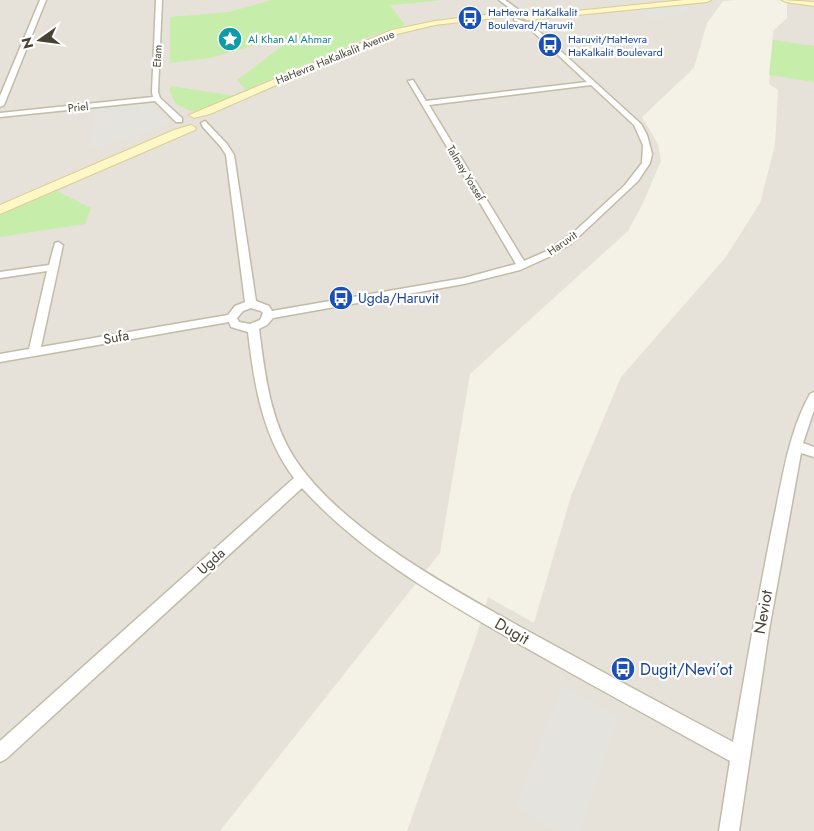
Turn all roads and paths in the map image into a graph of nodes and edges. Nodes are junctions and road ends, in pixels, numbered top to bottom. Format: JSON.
{"nodes":[{"id":1,"x":43,"y":0,"type":"edge"},
{"id":2,"x":159,"y":0,"type":"edge"},
{"id":3,"x":502,"y":0,"type":"edge"},
{"id":4,"x":668,"y":0,"type":"edge"},
{"id":5,"x":707,"y":0,"type":"edge"},
{"id":6,"x":786,"y":0,"type":"edge"},
{"id":7,"x":808,"y":0,"type":"edge"},
{"id":8,"x":814,"y":2,"type":"edge"},
{"id":9,"x":540,"y":12,"type":"junction"},
{"id":10,"x":518,"y":15,"type":"junction"},
{"id":11,"x":411,"y":81,"type":"dead end"},
{"id":12,"x":592,"y":83,"type":"junction"},
{"id":13,"x":157,"y":99,"type":"junction"},
{"id":14,"x":424,"y":103,"type":"junction"},
{"id":15,"x":0,"y":105,"type":"edge"},
{"id":16,"x":167,"y":108,"type":"junction"},
{"id":17,"x":0,"y":115,"type":"edge"},
{"id":18,"x":192,"y":115,"type":"junction"},
{"id":19,"x":178,"y":121,"type":"junction"},
{"id":20,"x":202,"y":126,"type":"junction"},
{"id":21,"x":0,"y":201,"type":"edge"},
{"id":22,"x":0,"y":210,"type":"edge"},
{"id":23,"x":58,"y":245,"type":"dead end"},
{"id":24,"x":521,"y":265,"type":"junction"},
{"id":25,"x":53,"y":268,"type":"junction"},
{"id":26,"x":0,"y":275,"type":"edge"},
{"id":27,"x":251,"y":305,"type":"junction"},
{"id":28,"x":268,"y":315,"type":"junction"},
{"id":29,"x":232,"y":318,"type":"junction"},
{"id":30,"x":253,"y":328,"type":"junction"},
{"id":31,"x":34,"y":352,"type":"junction"},
{"id":32,"x":0,"y":358,"type":"edge"},
{"id":33,"x":814,"y":397,"type":"edge"},
{"id":34,"x":796,"y":446,"type":"junction"},
{"id":35,"x":814,"y":452,"type":"edge"},
{"id":36,"x":302,"y":479,"type":"junction"},
{"id":37,"x":0,"y":753,"type":"edge"},
{"id":38,"x":740,"y":756,"type":"junction"},
{"id":39,"x":729,"y":831,"type":"edge"}],
"edges":[{"from":1,"to":15,"type":"street"},
{"from":2,"to":13,"type":"street","name":"Etam"},
{"from":3,"to":10,"type":"street","name":"Haruvit"},
{"from":4,"to":9,"type":"main road","name":"HaHevra HaKalkalit Avenue"},
{"from":5,"to":10,"type":"main road","name":"HaHevra HaKalkalit Avenue"},
{"from":6,"to":8,"type":"main road"},
{"from":7,"to":8,"type":"main road"},
{"from":9,"to":10,"type":"main road","name":"HaHevra HaKalkalit Avenue"},
{"from":9,"to":10,"type":"main road"},
{"from":10,"to":12,"type":"street","name":"Haruvit"},
{"from":10,"to":18,"type":"main road","name":"HaHevra HaKalkalit Avenue"},
{"from":10,"to":20,"type":"main road","name":"HaHevra HaKalkalit Avenue"},
{"from":11,"to":14,"type":"street","name":"Talmay Yossef"},
{"from":12,"to":14,"type":"street"},
{"from":12,"to":24,"type":"street","name":"Haruvit"},
{"from":13,"to":16,"type":"street"},
{"from":13,"to":17,"type":"street","name":"Priel"},
{"from":14,"to":24,"type":"street","name":"Talmay Yossef"},
{"from":16,"to":18,"type":"street"},
{"from":16,"to":19,"type":"street"},
{"from":18,"to":19,"type":"main road","name":"HaHevra HaKalkalit Avenue"},
{"from":18,"to":20,"type":"main road"},
{"from":19,"to":20,"type":"main road"},
{"from":19,"to":21,"type":"main road"},
{"from":20,"to":22,"type":"main road","name":"HaHevra HaKalkalit Avenue"},
{"from":20,"to":27,"type":"street"},
{"from":23,"to":25,"type":"street"},
{"from":24,"to":28,"type":"street","name":"Haruvit"},
{"from":25,"to":26,"type":"street"},
{"from":25,"to":31,"type":"street"},
{"from":27,"to":28,"type":"street"},
{"from":27,"to":29,"type":"street"},
{"from":28,"to":30,"type":"street"},
{"from":29,"to":30,"type":"street"},
{"from":29,"to":31,"type":"street","name":"Sufa"},
{"from":30,"to":36,"type":"street"},
{"from":31,"to":32,"type":"street","name":"Sufa"},
{"from":33,"to":34,"type":"street","name":"Neviot"},
{"from":34,"to":35,"type":"street"},
{"from":34,"to":38,"type":"street","name":"Neviot"},
{"from":36,"to":37,"type":"street","name":"Ugda"},
{"from":36,"to":38,"type":"street","name":"Dugit"},
{"from":38,"to":39,"type":"street","name":"Neviot"}]}
